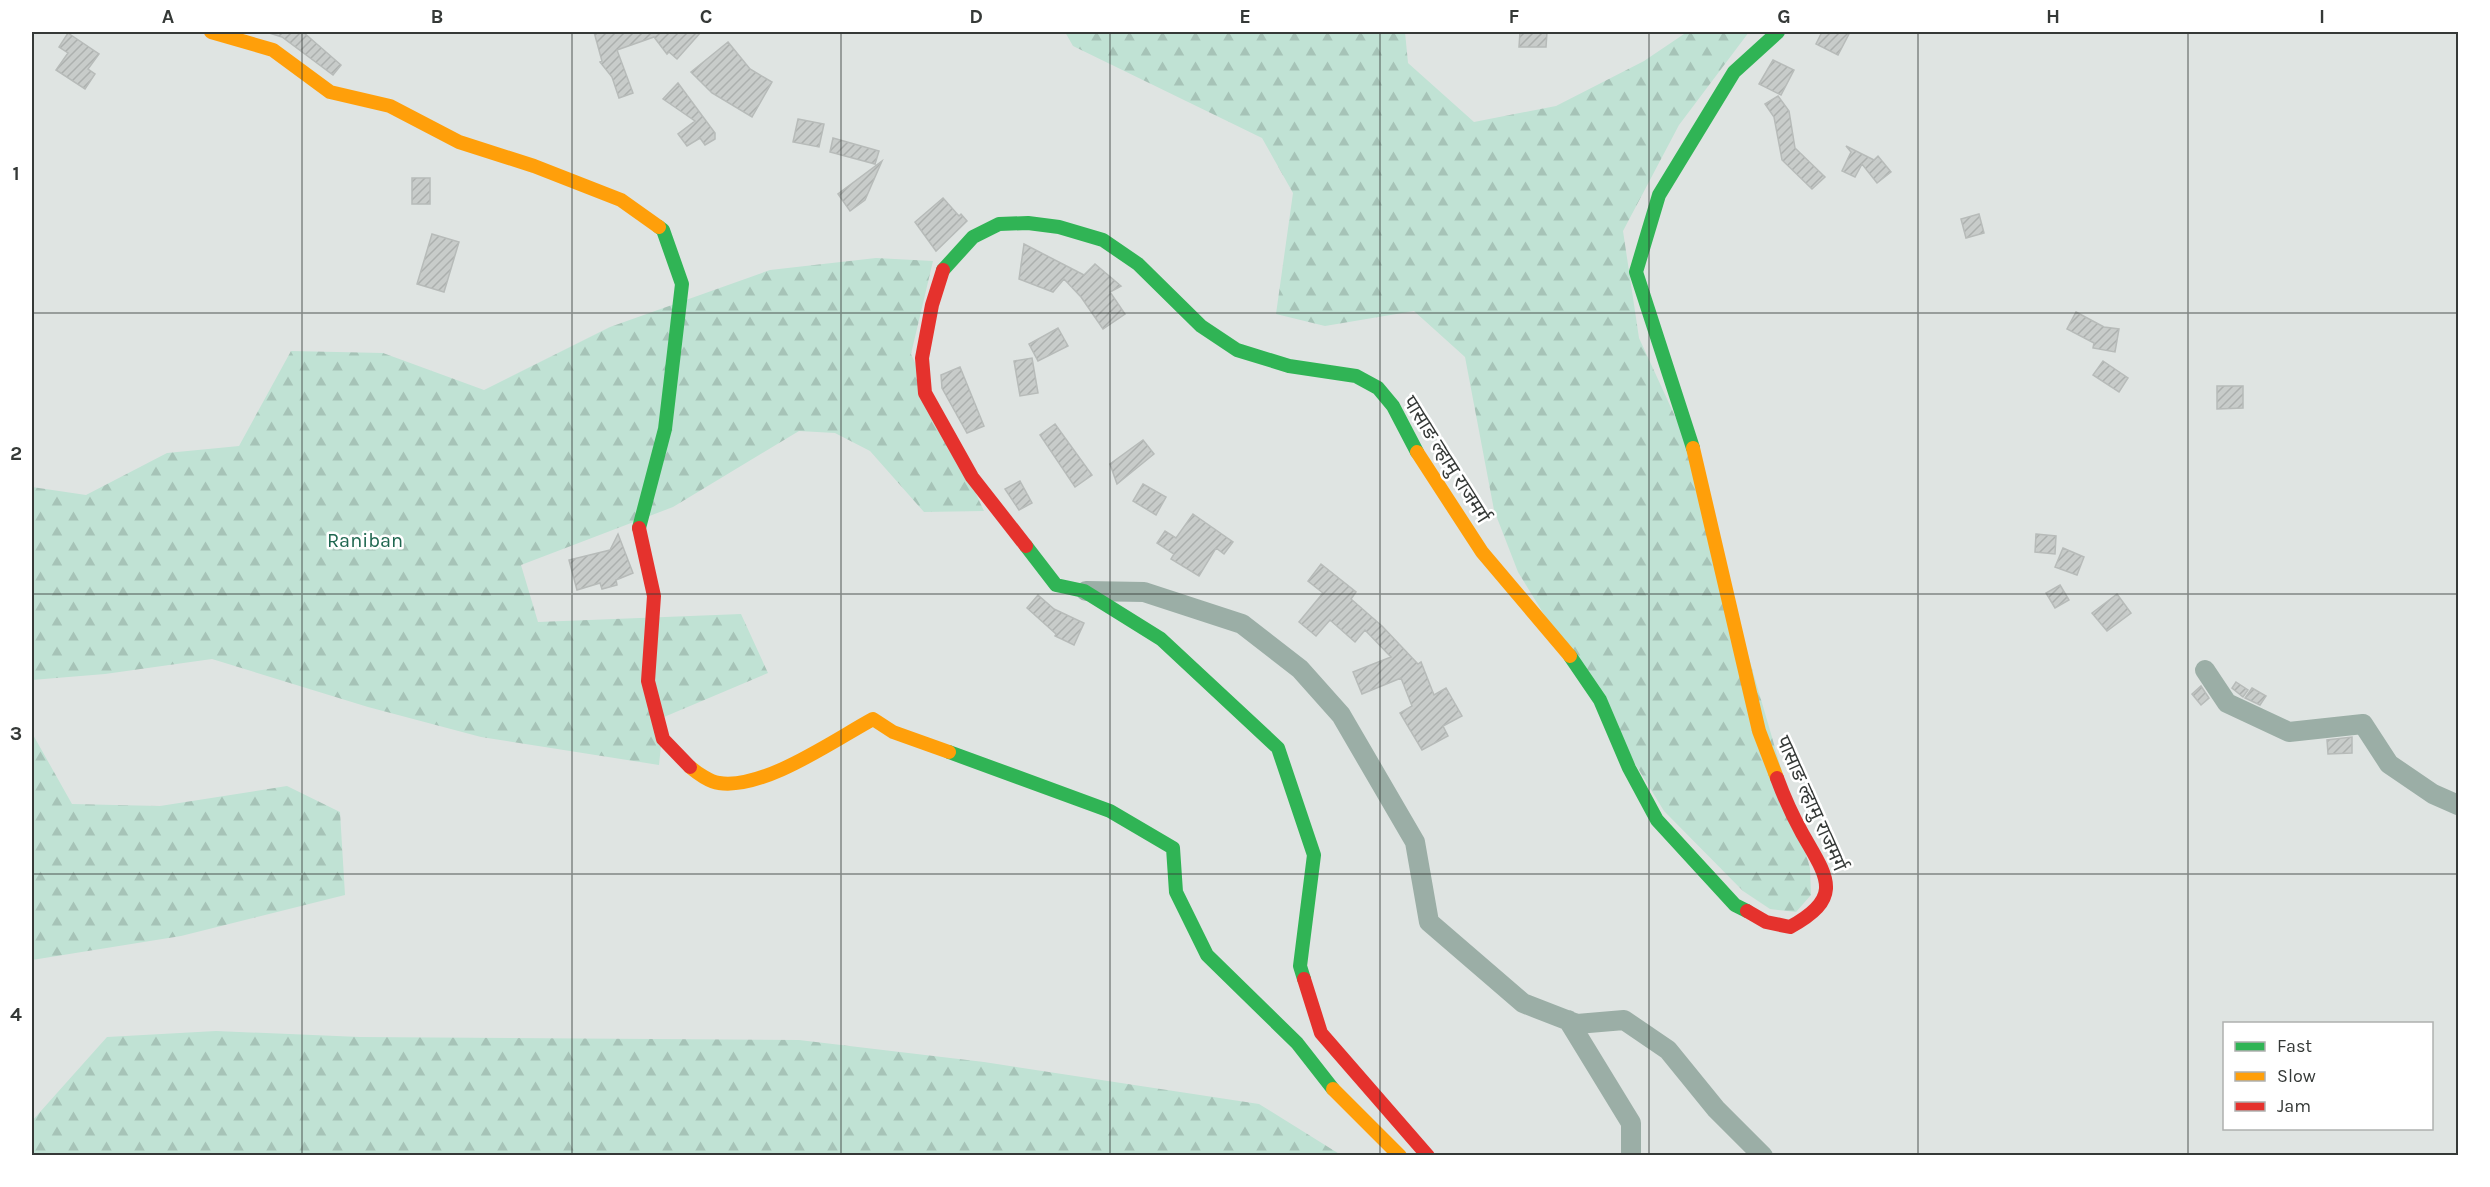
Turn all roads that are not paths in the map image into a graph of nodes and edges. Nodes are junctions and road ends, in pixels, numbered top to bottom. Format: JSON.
{"nodes":[{"id":1,"x":211,"y":32,"type":"edge"},
{"id":2,"x":1778,"y":32,"type":"edge"},
{"id":3,"x":1084,"y":591,"type":"junction"},
{"id":4,"x":2205,"y":670,"type":"dead end"},
{"id":5,"x":2458,"y":805,"type":"edge"},
{"id":6,"x":1568,"y":1020,"type":"junction"},
{"id":7,"x":1400,"y":1155,"type":"edge"},
{"id":8,"x":1428,"y":1155,"type":"edge"},
{"id":9,"x":1631,"y":1155,"type":"edge"},
{"id":10,"x":1763,"y":1155,"type":"edge"}],
"edges":[{"from":1,"to":7,"type":"main road"},
{"from":2,"to":3,"type":"main road","name":"पासाङ ल्हामु राजमर्ग"},
{"from":3,"to":6,"type":"street"},
{"from":3,"to":8,"type":"main road","name":"पासाङ ल्हामु राजमर्ग"},
{"from":4,"to":5,"type":"street"},
{"from":6,"to":9,"type":"street"},
{"from":6,"to":10,"type":"street"}]}
